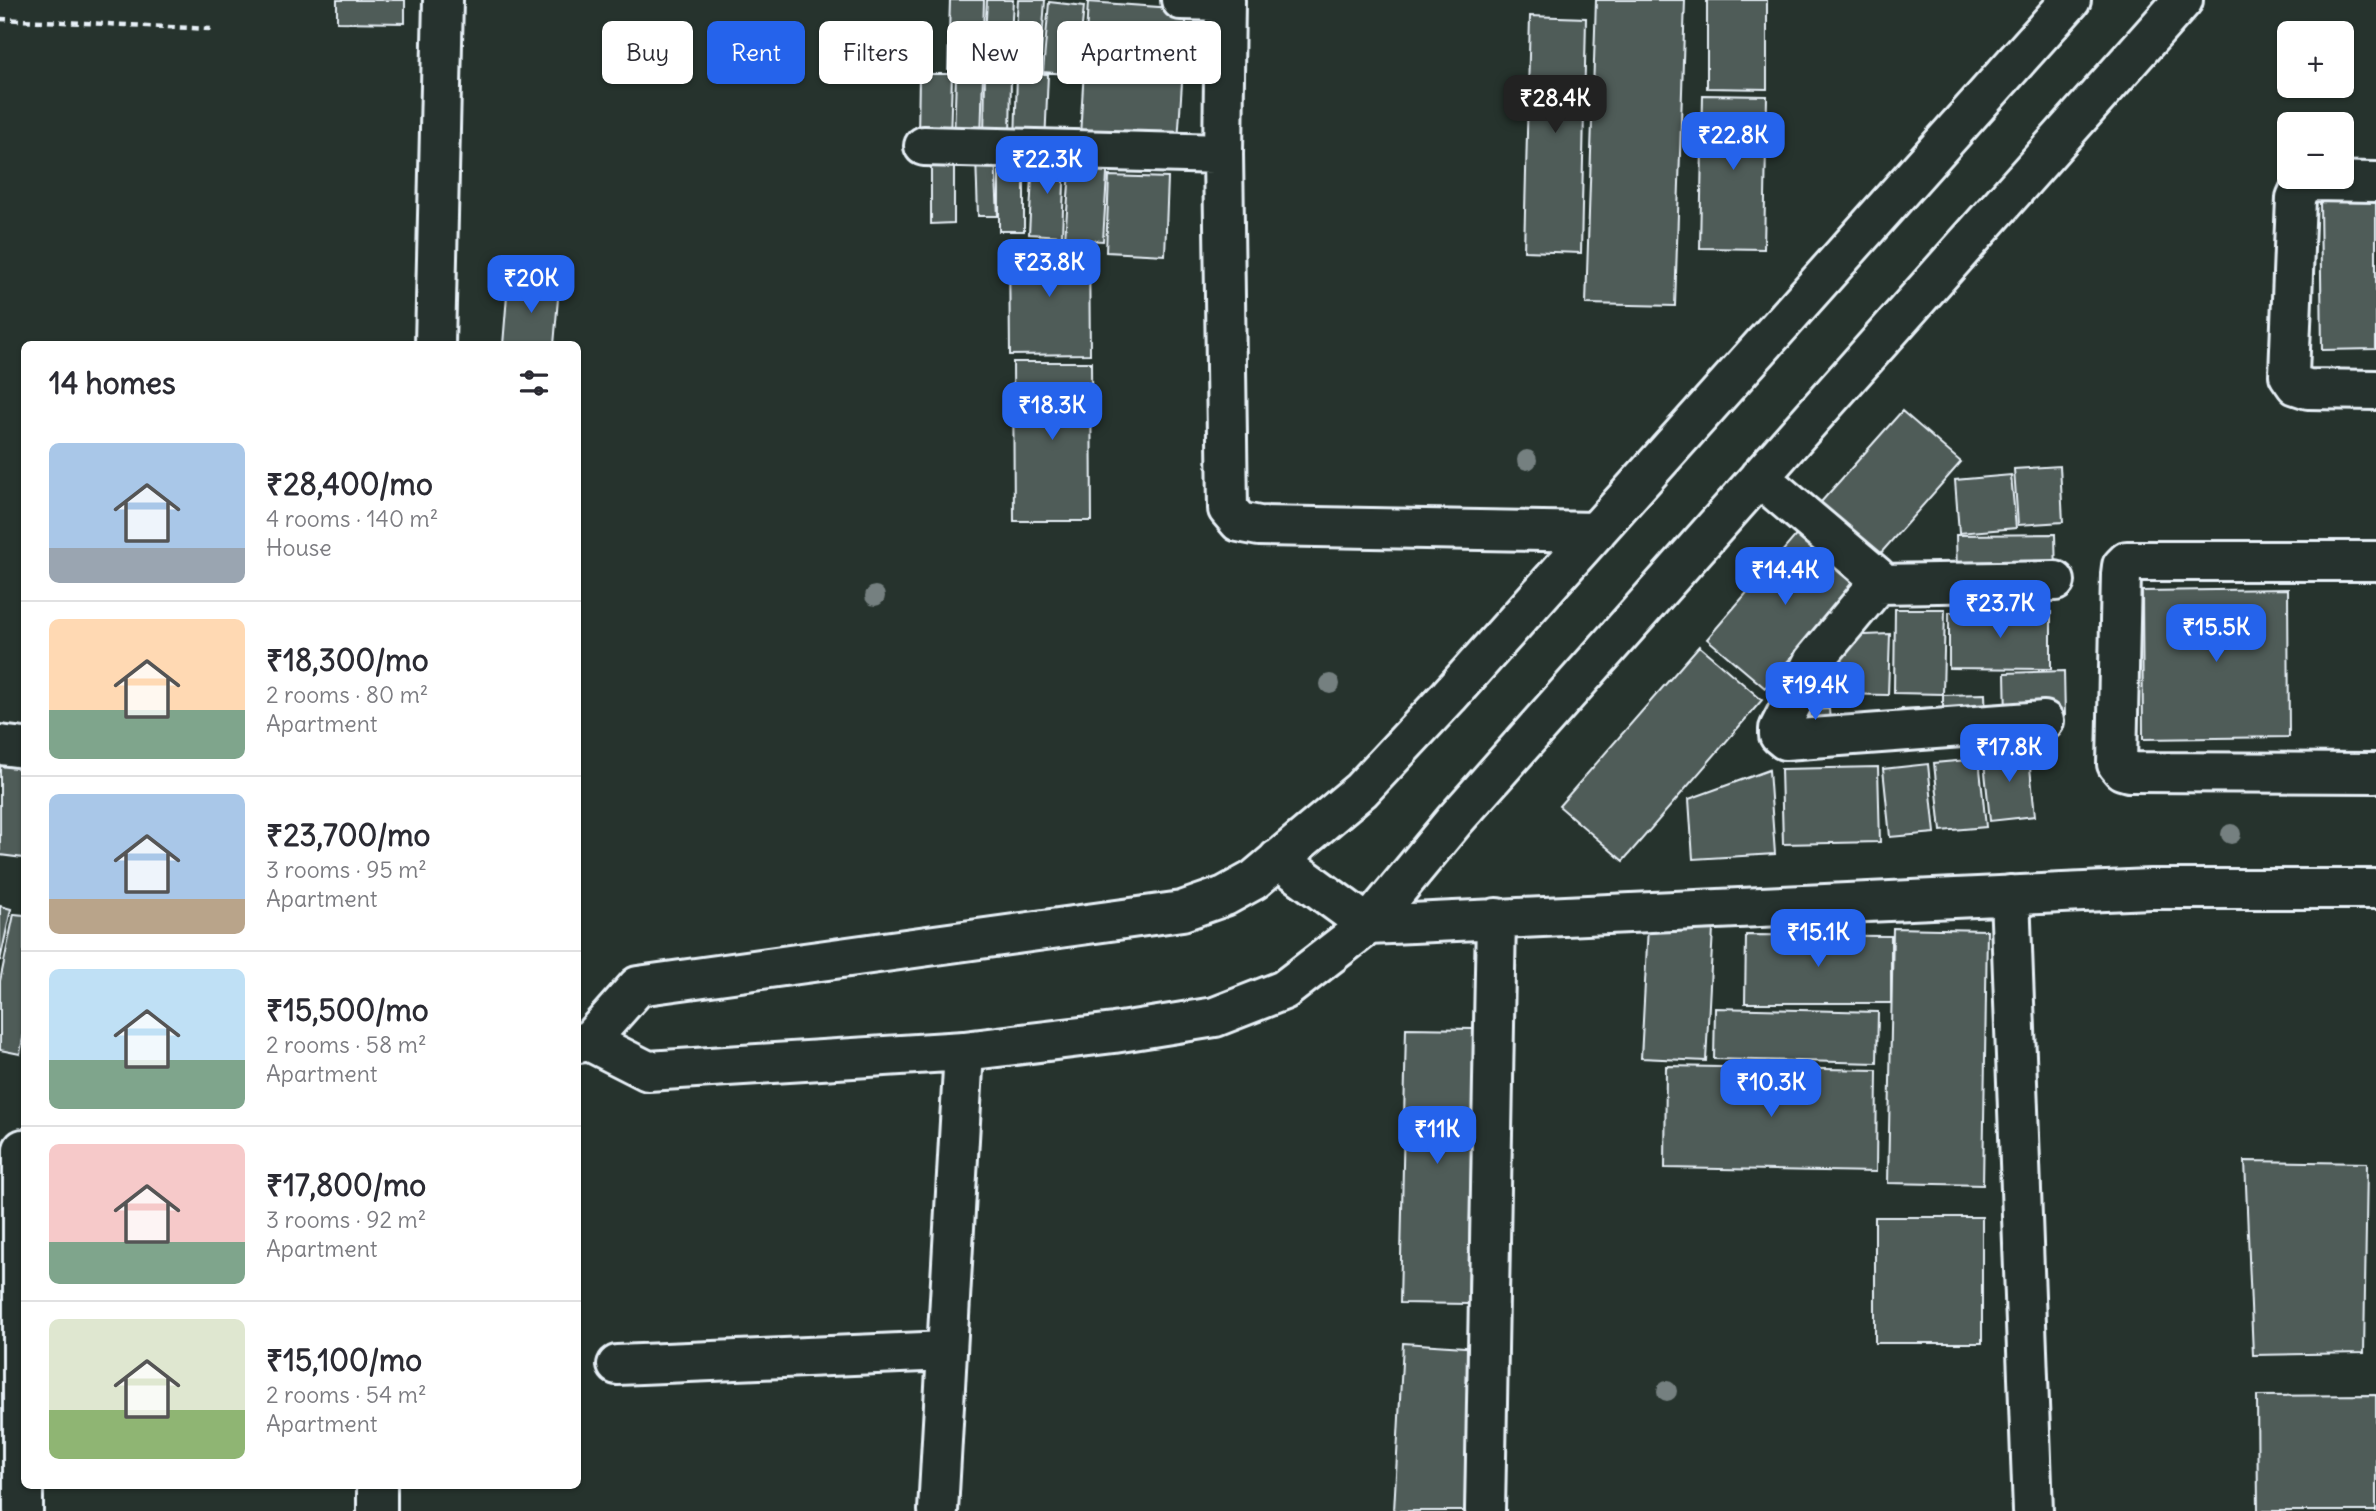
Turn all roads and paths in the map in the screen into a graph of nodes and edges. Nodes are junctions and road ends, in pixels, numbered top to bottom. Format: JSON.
{"nodes":[{"id":1,"x":443,"y":0,"type":"edge"},
{"id":2,"x":1181,"y":0,"type":"edge"},
{"id":3,"x":2071,"y":0,"type":"edge"},
{"id":4,"x":2183,"y":0,"type":"edge"},
{"id":5,"x":1225,"y":1,"type":"edge"},
{"id":6,"x":0,"y":19,"type":"edge"},
{"id":7,"x":211,"y":29,"type":"dead end"},
{"id":8,"x":924,"y":146,"type":"dead end"},
{"id":9,"x":1223,"y":154,"type":"junction"},
{"id":10,"x":2376,"y":183,"type":"edge"},
{"id":11,"x":435,"y":341,"type":"edge"},
{"id":12,"x":2376,"y":390,"type":"edge"},
{"id":13,"x":1759,"y":477,"type":"junction"},
{"id":14,"x":1596,"y":532,"type":"junction"},
{"id":15,"x":2376,"y":561,"type":"edge"},
{"id":16,"x":2054,"y":581,"type":"dead end"},
{"id":17,"x":1878,"y":583,"type":"junction"},
{"id":18,"x":2045,"y":721,"type":"dead end"},
{"id":19,"x":0,"y":745,"type":"edge"},
{"id":20,"x":21,"y":748,"type":"edge"},
{"id":21,"x":2376,"y":773,"type":"edge"},
{"id":22,"x":1278,"y":859,"type":"junction"},
{"id":23,"x":2376,"y":889,"type":"edge"},
{"id":24,"x":2010,"y":895,"type":"junction"},
{"id":25,"x":1496,"y":919,"type":"junction"},
{"id":26,"x":1368,"y":925,"type":"junction"},
{"id":27,"x":583,"y":1042,"type":"edge"},
{"id":28,"x":964,"y":1051,"type":"junction"},
{"id":29,"x":16,"y":1149,"type":"edge"},
{"id":30,"x":947,"y":1351,"type":"junction"},
{"id":31,"x":617,"y":1365,"type":"dead end"},
{"id":32,"x":21,"y":1408,"type":"edge"},
{"id":33,"x":23,"y":1489,"type":"edge"},
{"id":34,"x":377,"y":1489,"type":"edge"},
{"id":35,"x":23,"y":1511,"type":"edge"},
{"id":36,"x":377,"y":1511,"type":"edge"},
{"id":37,"x":938,"y":1511,"type":"edge"},
{"id":38,"x":1485,"y":1511,"type":"edge"},
{"id":39,"x":2033,"y":1511,"type":"edge"}],
"edges":[{"from":1,"to":11,"type":"street"},
{"from":2,"to":5,"type":"street"},
{"from":3,"to":14,"type":"street"},
{"from":4,"to":13,"type":"street"},
{"from":5,"to":9,"type":"street"},
{"from":6,"to":7,"type":"path"},
{"from":8,"to":9,"type":"street"},
{"from":9,"to":14,"type":"street"},
{"from":10,"to":12,"type":"street"},
{"from":13,"to":17,"type":"street"},
{"from":13,"to":26,"type":"street"},
{"from":14,"to":22,"type":"street"},
{"from":15,"to":21,"type":"street"},
{"from":16,"to":17,"type":"street"},
{"from":17,"to":18,"type":"street"},
{"from":19,"to":20,"type":"street"},
{"from":22,"to":26,"type":"street"},
{"from":22,"to":27,"type":"street"},
{"from":23,"to":24,"type":"street"},
{"from":24,"to":25,"type":"street"},
{"from":24,"to":39,"type":"street"},
{"from":25,"to":26,"type":"street"},
{"from":25,"to":38,"type":"street"},
{"from":26,"to":28,"type":"street"},
{"from":27,"to":28,"type":"street"},
{"from":28,"to":30,"type":"street"},
{"from":29,"to":32,"type":"street"},
{"from":30,"to":31,"type":"street"},
{"from":30,"to":37,"type":"street"},
{"from":33,"to":35,"type":"street"},
{"from":34,"to":36,"type":"street"}]}
